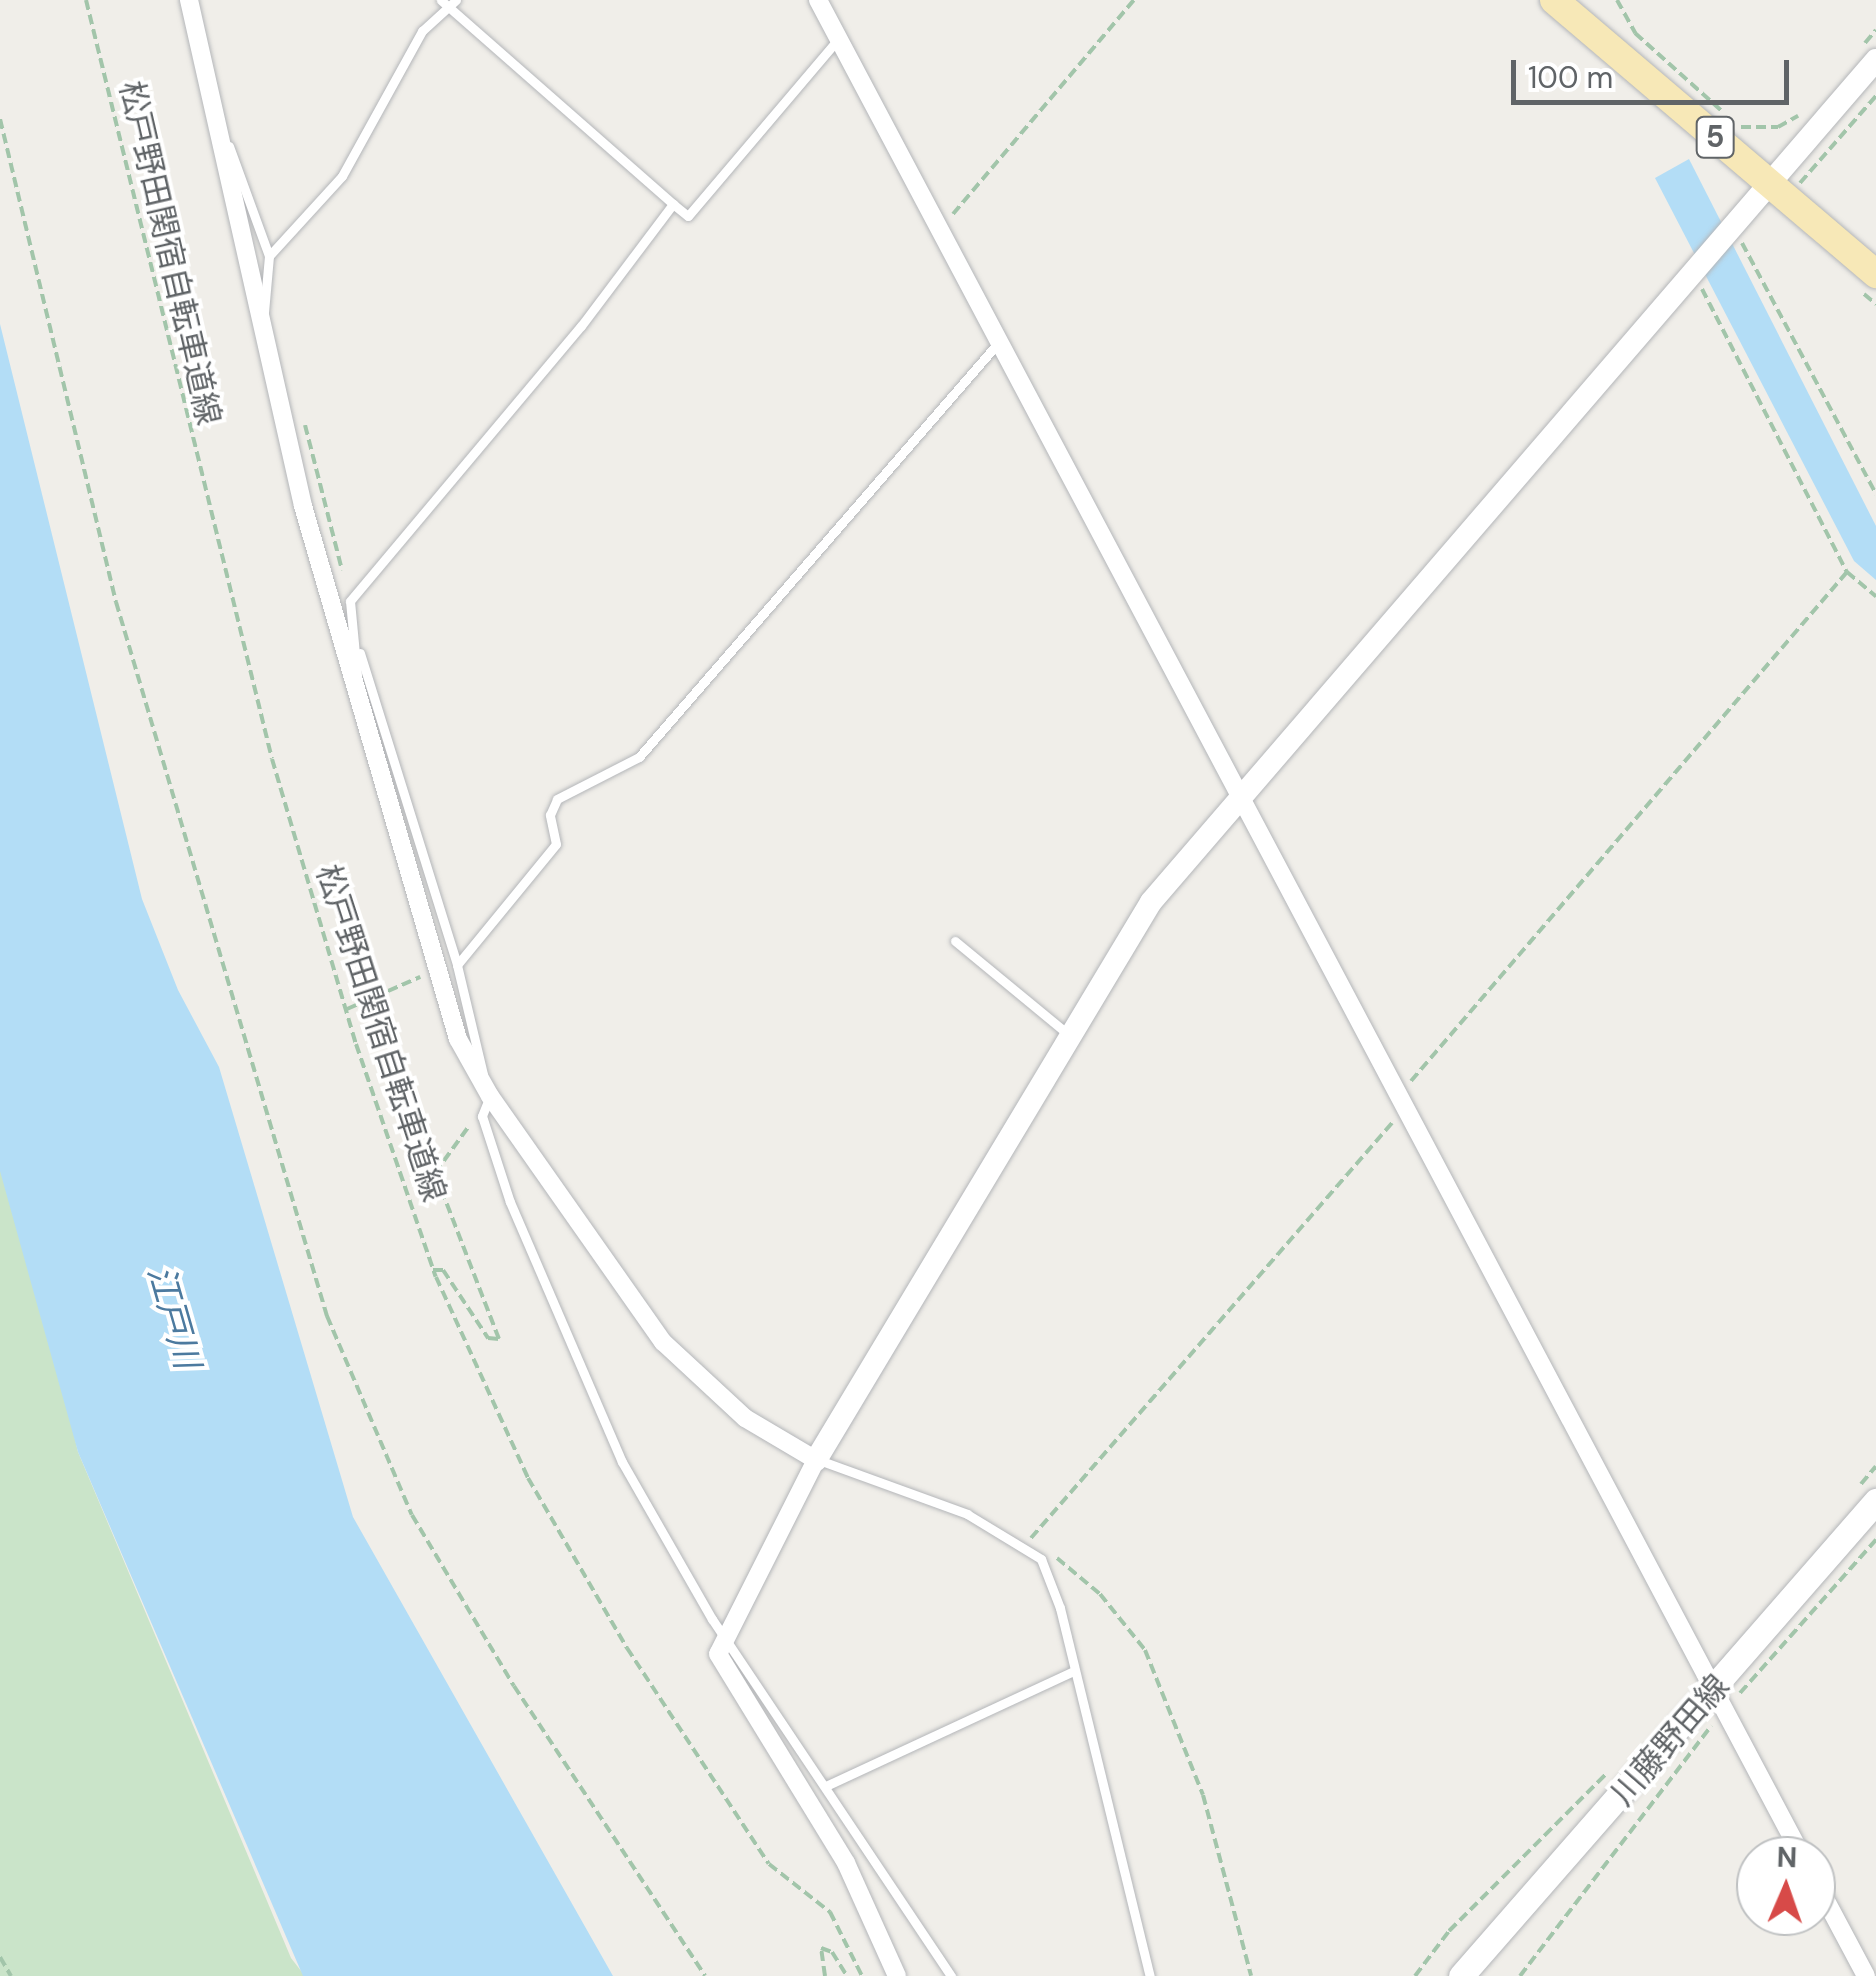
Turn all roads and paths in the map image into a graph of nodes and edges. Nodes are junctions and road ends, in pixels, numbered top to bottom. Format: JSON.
{"nodes":[{"id":1,"x":86,"y":0,"type":"edge"},
{"id":2,"x":190,"y":0,"type":"edge"},
{"id":3,"x":818,"y":0,"type":"edge"},
{"id":4,"x":1134,"y":0,"type":"edge"},
{"id":5,"x":1554,"y":0,"type":"edge"},
{"id":6,"x":1617,"y":0,"type":"edge"},
{"id":7,"x":449,"y":2,"type":"edge"},
{"id":8,"x":1876,"y":30,"type":"edge"},
{"id":9,"x":838,"y":39,"type":"junction"},
{"id":10,"x":1865,"y":58,"type":"edge"},
{"id":11,"x":1876,"y":96,"type":"edge"},
{"id":12,"x":1810,"y":108,"type":"dead end"},
{"id":13,"x":0,"y":119,"type":"edge"},
{"id":14,"x":218,"y":126,"type":"junction"},
{"id":15,"x":1741,"y":127,"type":"junction"},
{"id":16,"x":1750,"y":138,"type":"dead end"},
{"id":17,"x":1770,"y":184,"type":"junction"},
{"id":18,"x":1799,"y":185,"type":"dead end"},
{"id":19,"x":673,"y":204,"type":"junction"},
{"id":20,"x":1733,"y":226,"type":"junction"},
{"id":21,"x":939,"y":230,"type":"junction"},
{"id":22,"x":269,"y":256,"type":"junction"},
{"id":23,"x":1693,"y":272,"type":"junction"},
{"id":24,"x":1876,"y":274,"type":"edge"},
{"id":25,"x":261,"y":325,"type":"junction"},
{"id":26,"x":998,"y":343,"type":"junction"},
{"id":27,"x":302,"y":415,"type":"dead end"},
{"id":28,"x":1876,"y":494,"type":"edge"},
{"id":29,"x":1847,"y":572,"type":"junction"},
{"id":30,"x":1876,"y":596,"type":"edge"},
{"id":31,"x":350,"y":601,"type":"junction"},
{"id":32,"x":359,"y":650,"type":"junction"},
{"id":33,"x":355,"y":698,"type":"junction"},
{"id":34,"x":1238,"y":797,"type":"junction"},
{"id":35,"x":955,"y":940,"type":"dead end"},
{"id":36,"x":457,"y":965,"type":"junction"},
{"id":37,"x":434,"y":970,"type":"junction"},
{"id":38,"x":346,"y":1009,"type":"junction"},
{"id":39,"x":1068,"y":1034,"type":"junction"},
{"id":40,"x":486,"y":1089,"type":"junction"},
{"id":41,"x":1401,"y":1102,"type":"junction"},
{"id":42,"x":483,"y":1120,"type":"junction"},
{"id":43,"x":433,"y":1270,"type":"junction"},
{"id":44,"x":816,"y":1460,"type":"junction"},
{"id":45,"x":1876,"y":1466,"type":"edge"},
{"id":46,"x":1863,"y":1498,"type":"edge"},
{"id":47,"x":1022,"y":1532,"type":"dead end"},
{"id":48,"x":1876,"y":1540,"type":"edge"},
{"id":49,"x":1028,"y":1541,"type":"junction"},
{"id":50,"x":726,"y":1634,"type":"junction"},
{"id":51,"x":1074,"y":1671,"type":"junction"},
{"id":52,"x":1718,"y":1700,"type":"junction"},
{"id":53,"x":1615,"y":1767,"type":"dead end"},
{"id":54,"x":828,"y":1785,"type":"junction"},
{"id":55,"x":1791,"y":1836,"type":"edge"},
{"id":56,"x":1836,"y":1920,"type":"edge"},
{"id":57,"x":0,"y":1956,"type":"edge"},
{"id":58,"x":11,"y":1976,"type":"edge"},
{"id":59,"x":705,"y":1976,"type":"edge"},
{"id":60,"x":825,"y":1976,"type":"edge"},
{"id":61,"x":847,"y":1976,"type":"edge"},
{"id":62,"x":862,"y":1976,"type":"edge"},
{"id":63,"x":898,"y":1976,"type":"edge"},
{"id":64,"x":952,"y":1976,"type":"edge"},
{"id":65,"x":1150,"y":1976,"type":"edge"},
{"id":66,"x":1251,"y":1976,"type":"edge"},
{"id":67,"x":1416,"y":1976,"type":"edge"},
{"id":68,"x":1461,"y":1976,"type":"edge"},
{"id":69,"x":1520,"y":1976,"type":"edge"},
{"id":70,"x":1866,"y":1976,"type":"edge"}],
"edges":[{"from":1,"to":38,"type":"path","name":"松戸野田関宿自転車道線"},
{"from":2,"to":14,"type":"street"},
{"from":3,"to":9,"type":"street"},
{"from":4,"to":21,"type":"path"},
{"from":5,"to":17,"type":"main road","number":"5"},
{"from":6,"to":15,"type":"path"},
{"from":7,"to":19,"type":"lane"},
{"from":7,"to":22,"type":"lane"},
{"from":8,"to":10,"type":"path"},
{"from":9,"to":19,"type":"lane"},
{"from":9,"to":21,"type":"street"},
{"from":10,"to":17,"type":"street"},
{"from":11,"to":18,"type":"path"},
{"from":12,"to":15,"type":"path"},
{"from":13,"to":59,"type":"path"},
{"from":14,"to":22,"type":"lane"},
{"from":14,"to":25,"type":"street"},
{"from":15,"to":16,"type":"path"},
{"from":17,"to":20,"type":"street"},
{"from":17,"to":24,"type":"main road","number":"5"},
{"from":19,"to":31,"type":"lane"},
{"from":20,"to":23,"type":"street"},
{"from":20,"to":28,"type":"path"},
{"from":21,"to":26,"type":"street"},
{"from":22,"to":25,"type":"lane"},
{"from":23,"to":29,"type":"path"},
{"from":23,"to":34,"type":"street"},
{"from":25,"to":33,"type":"street"},
{"from":26,"to":34,"type":"street"},
{"from":26,"to":36,"type":"lane"},
{"from":27,"to":31,"type":"path"},
{"from":29,"to":30,"type":"path"},
{"from":29,"to":41,"type":"path"},
{"from":31,"to":32,"type":"lane"},
{"from":32,"to":33,"type":"lane"},
{"from":32,"to":36,"type":"lane"},
{"from":33,"to":37,"type":"street"},
{"from":34,"to":39,"type":"street"},
{"from":34,"to":41,"type":"street"},
{"from":35,"to":39,"type":"lane"},
{"from":36,"to":40,"type":"lane"},
{"from":37,"to":38,"type":"path"},
{"from":37,"to":40,"type":"street"},
{"from":38,"to":43,"type":"path","name":"松戸野田関宿自転車道線"},
{"from":39,"to":44,"type":"street"},
{"from":40,"to":42,"type":"lane"},
{"from":40,"to":44,"type":"street"},
{"from":41,"to":49,"type":"path"},
{"from":41,"to":52,"type":"street"},
{"from":42,"to":43,"type":"path"},
{"from":42,"to":50,"type":"lane"},
{"from":43,"to":62,"type":"path","name":"松戸野田関宿自転車道線"},
{"from":44,"to":49,"type":"lane"},
{"from":44,"to":50,"type":"street"},
{"from":45,"to":46,"type":"path"},
{"from":46,"to":52,"type":"main road","name":"川藤野田線"},
{"from":47,"to":49,"type":"path"},
{"from":48,"to":52,"type":"path"},
{"from":49,"to":51,"type":"lane"},
{"from":49,"to":66,"type":"path"},
{"from":50,"to":54,"type":"lane"},
{"from":50,"to":63,"type":"street"},
{"from":51,"to":54,"type":"lane"},
{"from":51,"to":65,"type":"lane"},
{"from":52,"to":55,"type":"street"},
{"from":52,"to":68,"type":"main road","name":"川藤野田線"},
{"from":52,"to":69,"type":"path"},
{"from":53,"to":67,"type":"path"},
{"from":54,"to":64,"type":"lane"},
{"from":56,"to":70,"type":"street"},
{"from":57,"to":58,"type":"path"},
{"from":60,"to":61,"type":"path"}]}
